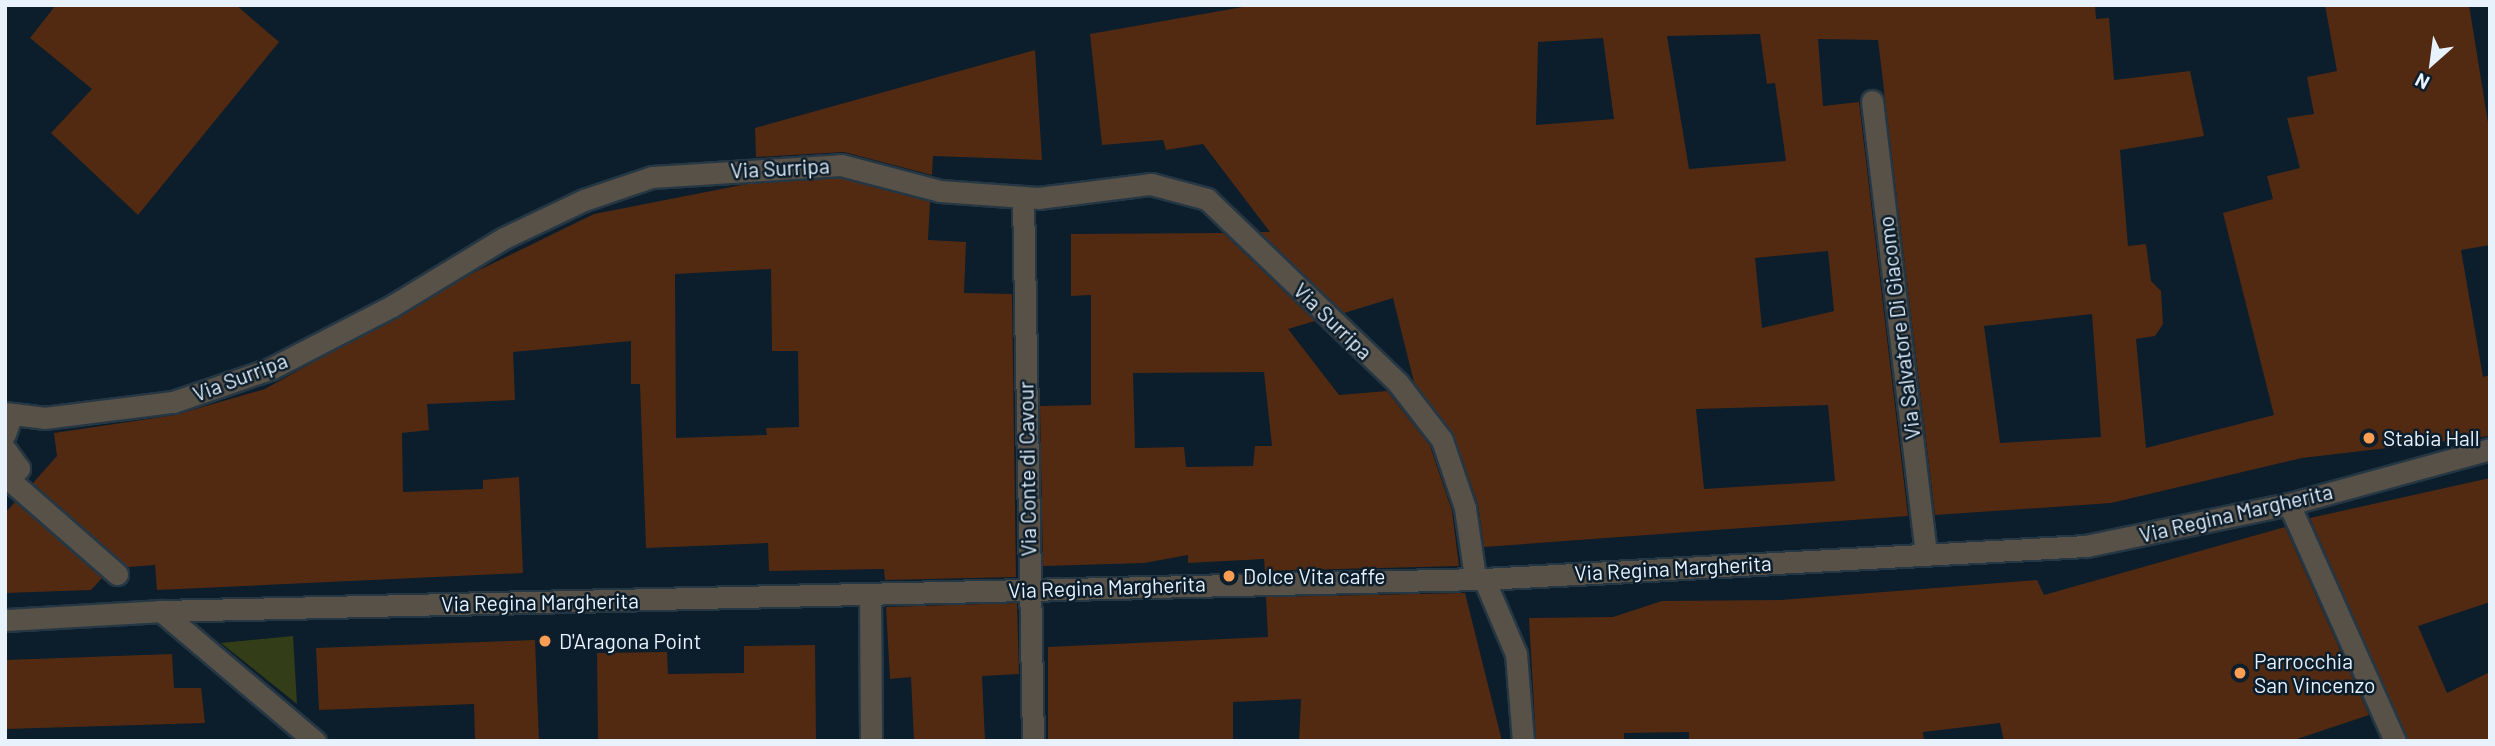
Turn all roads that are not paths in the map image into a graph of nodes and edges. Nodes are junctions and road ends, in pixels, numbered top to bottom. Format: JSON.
{"nodes":[{"id":1,"x":1872,"y":101,"type":"dead end"},
{"id":2,"x":1023,"y":197,"type":"junction"},
{"id":3,"x":8,"y":421,"type":"edge"},
{"id":4,"x":5,"y":449,"type":"edge"},
{"id":5,"x":2490,"y":449,"type":"edge"},
{"id":6,"x":7,"y":478,"type":"edge"},
{"id":7,"x":2290,"y":504,"type":"junction"},
{"id":8,"x":1926,"y":555,"type":"junction"},
{"id":9,"x":117,"y":574,"type":"dead end"},
{"id":10,"x":1480,"y":578,"type":"junction"},
{"id":11,"x":1029,"y":589,"type":"junction"},
{"id":12,"x":870,"y":594,"type":"junction"},
{"id":13,"x":161,"y":611,"type":"junction"},
{"id":14,"x":5,"y":620,"type":"edge"},
{"id":15,"x":2388,"y":739,"type":"edge"},
{"id":16,"x":315,"y":741,"type":"edge"},
{"id":17,"x":872,"y":741,"type":"edge"},
{"id":18,"x":1032,"y":741,"type":"edge"},
{"id":19,"x":1523,"y":741,"type":"edge"}],
"edges":[{"from":1,"to":8,"type":"street","name":"Via Salvatore Di Giacomo"},
{"from":2,"to":3,"type":"street","name":"Via Surripa"},
{"from":2,"to":10,"type":"street","name":"Via Surripa"},
{"from":2,"to":11,"type":"street","name":"Via Conte di Cavour"},
{"from":4,"to":6,"type":"street"},
{"from":5,"to":7,"type":"street","name":"Via Regina Margherita"},
{"from":6,"to":9,"type":"street"},
{"from":7,"to":8,"type":"street","name":"Via Regina Margherita"},
{"from":7,"to":15,"type":"street"},
{"from":8,"to":10,"type":"street","name":"Via Regina Margherita"},
{"from":10,"to":11,"type":"street","name":"Via Regina Margherita"},
{"from":10,"to":19,"type":"street","name":"Via Surripa"},
{"from":11,"to":12,"type":"street","name":"Via Regina Margherita"},
{"from":11,"to":18,"type":"street","name":"Via Conte di Cavour"},
{"from":12,"to":13,"type":"street","name":"Via Regina Margherita"},
{"from":12,"to":17,"type":"street"},
{"from":13,"to":14,"type":"street","name":"Via Regina Margherita"},
{"from":13,"to":16,"type":"street"}]}
